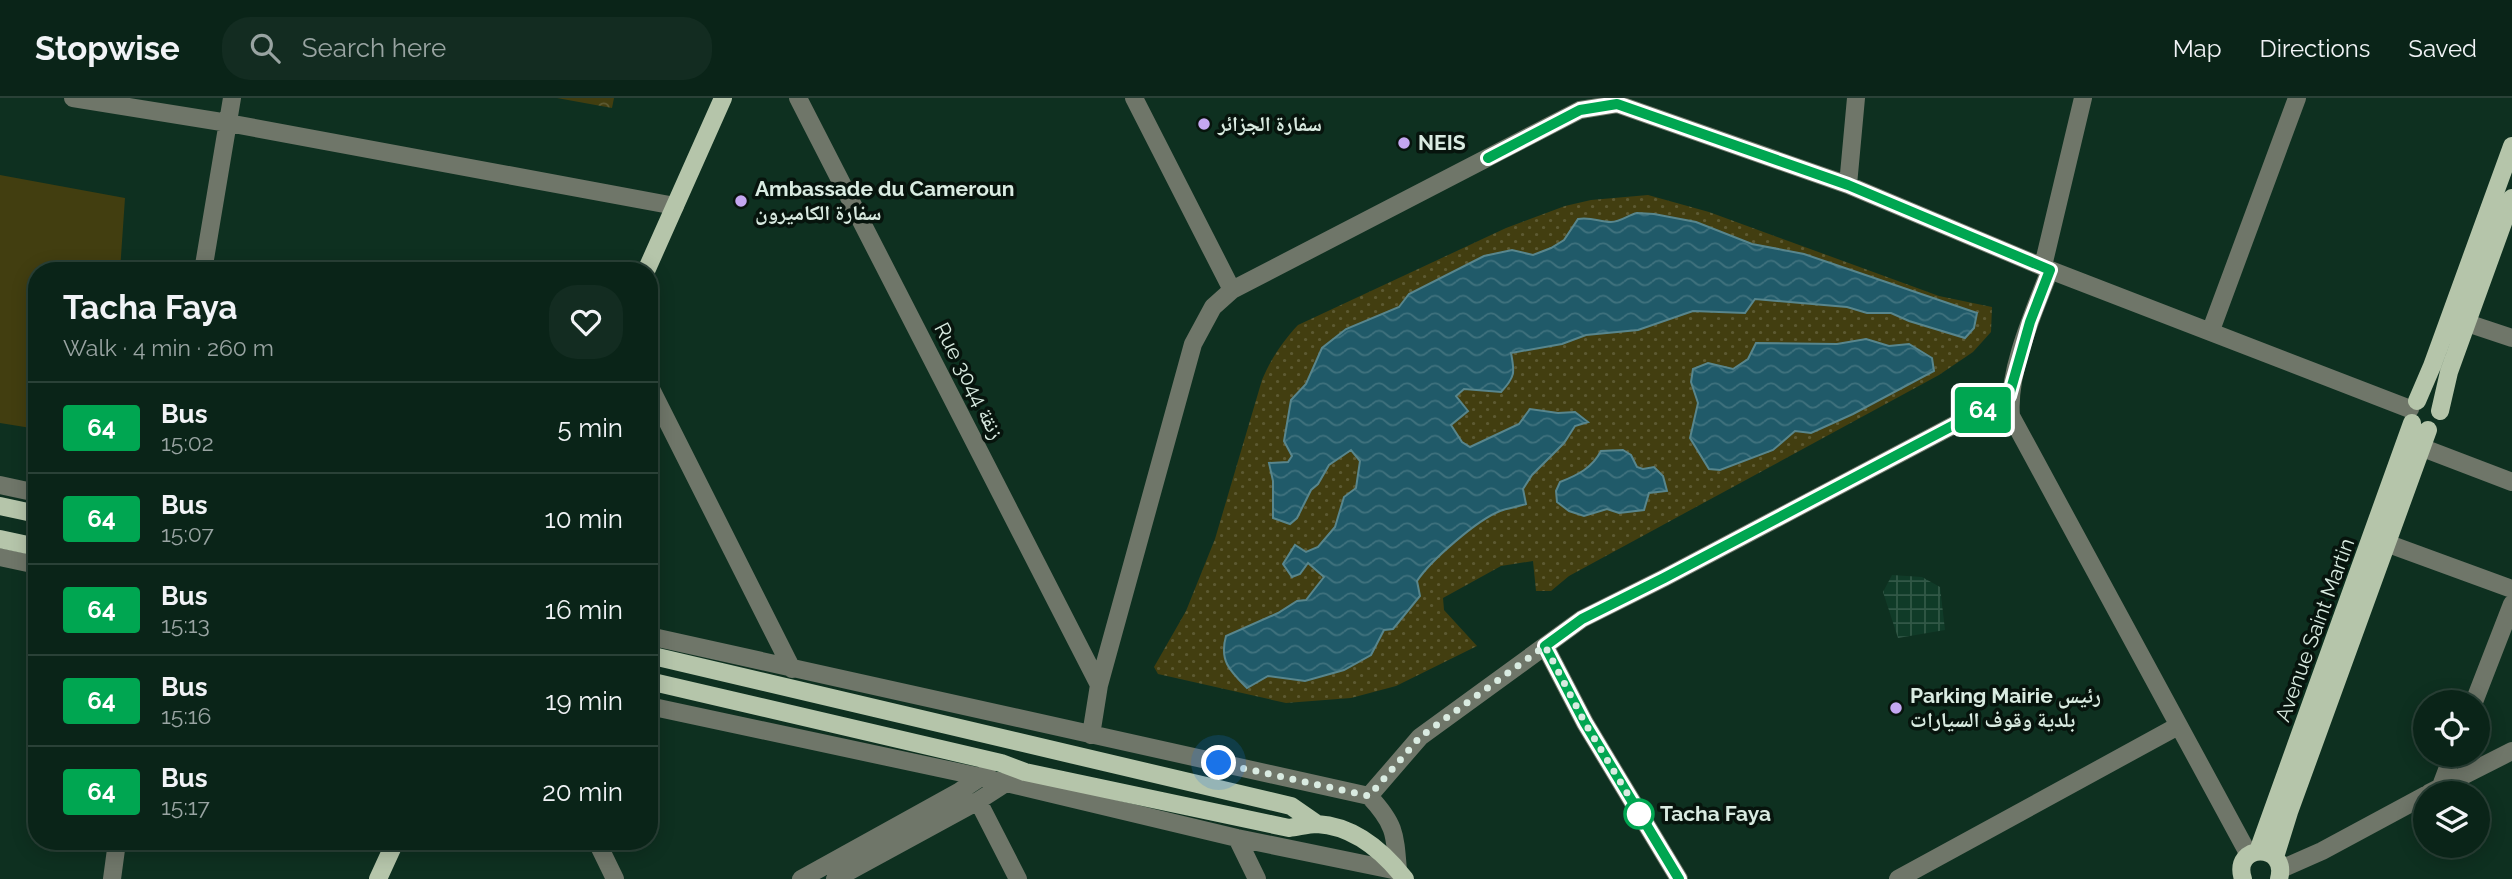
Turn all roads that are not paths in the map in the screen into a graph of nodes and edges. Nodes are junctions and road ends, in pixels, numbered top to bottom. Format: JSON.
{"nodes":[{"id":1,"x":73,"y":98,"type":"edge"},
{"id":2,"x":232,"y":98,"type":"edge"},
{"id":3,"x":723,"y":98,"type":"edge"},
{"id":4,"x":798,"y":98,"type":"edge"},
{"id":5,"x":1134,"y":98,"type":"edge"},
{"id":6,"x":1856,"y":98,"type":"edge"},
{"id":7,"x":2083,"y":98,"type":"edge"},
{"id":8,"x":2297,"y":98,"type":"edge"},
{"id":9,"x":1618,"y":101,"type":"edge"},
{"id":10,"x":1579,"y":104,"type":"edge"},
{"id":11,"x":229,"y":123,"type":"junction"},
{"id":12,"x":2512,"y":146,"type":"edge"},
{"id":13,"x":1848,"y":185,"type":"junction"},
{"id":14,"x":2512,"y":198,"type":"edge"},
{"id":15,"x":676,"y":206,"type":"junction"},
{"id":16,"x":205,"y":262,"type":"edge"},
{"id":17,"x":650,"y":262,"type":"edge"},
{"id":18,"x":2047,"y":268,"type":"junction"},
{"id":19,"x":1232,"y":290,"type":"junction"},
{"id":20,"x":2467,"y":323,"type":"junction"},
{"id":21,"x":2211,"y":330,"type":"junction"},
{"id":22,"x":2512,"y":338,"type":"edge"},
{"id":23,"x":2009,"y":396,"type":"junction"},
{"id":24,"x":658,"y":403,"type":"edge"},
{"id":25,"x":2440,"y":411,"type":"junction"},
{"id":26,"x":2417,"y":416,"type":"junction"},
{"id":27,"x":2423,"y":448,"type":"junction"},
{"id":28,"x":2512,"y":482,"type":"edge"},
{"id":29,"x":0,"y":485,"type":"edge"},
{"id":30,"x":28,"y":491,"type":"edge"},
{"id":31,"x":0,"y":506,"type":"edge"},
{"id":32,"x":28,"y":512,"type":"edge"},
{"id":33,"x":0,"y":539,"type":"edge"},
{"id":34,"x":2386,"y":543,"type":"junction"},
{"id":35,"x":28,"y":545,"type":"edge"},
{"id":36,"x":0,"y":557,"type":"edge"},
{"id":37,"x":28,"y":563,"type":"edge"},
{"id":38,"x":2512,"y":589,"type":"edge"},
{"id":39,"x":2512,"y":604,"type":"edge"},
{"id":40,"x":658,"y":638,"type":"edge"},
{"id":41,"x":1545,"y":646,"type":"junction"},
{"id":42,"x":658,"y":656,"type":"edge"},
{"id":43,"x":792,"y":669,"type":"junction"},
{"id":44,"x":658,"y":683,"type":"edge"},
{"id":45,"x":1099,"y":685,"type":"junction"},
{"id":46,"x":2479,"y":690,"type":"edge"},
{"id":47,"x":658,"y":708,"type":"edge"},
{"id":48,"x":2178,"y":726,"type":"junction"},
{"id":49,"x":1091,"y":735,"type":"junction"},
{"id":50,"x":2512,"y":751,"type":"edge"},
{"id":51,"x":1001,"y":763,"type":"junction"},
{"id":52,"x":1025,"y":772,"type":"junction"},
{"id":53,"x":981,"y":777,"type":"junction"},
{"id":54,"x":2452,"y":781,"type":"edge"},
{"id":55,"x":1004,"y":784,"type":"junction"},
{"id":56,"x":1369,"y":796,"type":"junction"},
{"id":57,"x":978,"y":801,"type":"junction"},
{"id":58,"x":2413,"y":801,"type":"edge"},
{"id":59,"x":1317,"y":824,"type":"junction"},
{"id":60,"x":1237,"y":838,"type":"junction"},
{"id":61,"x":116,"y":850,"type":"edge"},
{"id":62,"x":391,"y":850,"type":"edge"},
{"id":63,"x":601,"y":850,"type":"edge"},
{"id":64,"x":2268,"y":862,"type":"edge"},
{"id":65,"x":1402,"y":875,"type":"edge"},
{"id":66,"x":112,"y":879,"type":"edge"},
{"id":67,"x":378,"y":879,"type":"edge"},
{"id":68,"x":615,"y":879,"type":"edge"},
{"id":69,"x":801,"y":879,"type":"edge"},
{"id":70,"x":835,"y":879,"type":"edge"},
{"id":71,"x":1018,"y":879,"type":"edge"},
{"id":72,"x":1257,"y":879,"type":"edge"},
{"id":73,"x":1679,"y":879,"type":"edge"},
{"id":74,"x":1898,"y":879,"type":"edge"},
{"id":75,"x":2243,"y":879,"type":"edge"}],
"edges":[{"from":1,"to":11,"type":"street"},
{"from":2,"to":11,"type":"street"},
{"from":3,"to":15,"type":"main road"},
{"from":4,"to":45,"type":"street","name":"Rue 3044 زنقة"},
{"from":5,"to":19,"type":"street"},
{"from":6,"to":13,"type":"street"},
{"from":7,"to":18,"type":"street"},
{"from":8,"to":21,"type":"street"},
{"from":9,"to":10,"type":"street"},
{"from":9,"to":13,"type":"street"},
{"from":10,"to":19,"type":"street"},
{"from":11,"to":15,"type":"street"},
{"from":11,"to":16,"type":"street"},
{"from":12,"to":26,"type":"main road","name":"Avenue Saint Martin"},
{"from":13,"to":18,"type":"street"},
{"from":14,"to":20,"type":"main road"},
{"from":15,"to":17,"type":"main road"},
{"from":18,"to":21,"type":"street"},
{"from":18,"to":23,"type":"street"},
{"from":19,"to":45,"type":"street"},
{"from":20,"to":22,"type":"street"},
{"from":20,"to":25,"type":"main road"},
{"from":21,"to":26,"type":"street"},
{"from":23,"to":41,"type":"street"},
{"from":23,"to":48,"type":"street"},
{"from":24,"to":43,"type":"street"},
{"from":25,"to":26,"type":"main road"},
{"from":25,"to":26,"type":"main road"},
{"from":26,"to":27,"type":"main road","name":"Avenue Saint Martin"},
{"from":26,"to":64,"type":"main road","name":"Avenue Saint Martin"},
{"from":27,"to":28,"type":"street"},
{"from":27,"to":34,"type":"main road","name":"Avenue Saint Martin"},
{"from":29,"to":30,"type":"street"},
{"from":31,"to":32,"type":"main road"},
{"from":33,"to":35,"type":"main road"},
{"from":34,"to":38,"type":"street"},
{"from":34,"to":64,"type":"main road","name":"Avenue Saint Martin"},
{"from":36,"to":37,"type":"street"},
{"from":39,"to":46,"type":"street"},
{"from":40,"to":43,"type":"street"},
{"from":41,"to":56,"type":"street"},
{"from":41,"to":73,"type":"street"},
{"from":42,"to":59,"type":"main road"},
{"from":43,"to":49,"type":"street"},
{"from":44,"to":51,"type":"main road"},
{"from":45,"to":49,"type":"street"},
{"from":47,"to":53,"type":"street"},
{"from":48,"to":64,"type":"street"},
{"from":48,"to":74,"type":"street"},
{"from":49,"to":56,"type":"street"},
{"from":50,"to":54,"type":"street"},
{"from":51,"to":52,"type":"main road"},
{"from":51,"to":53,"type":"street"},
{"from":52,"to":55,"type":"street"},
{"from":52,"to":59,"type":"main road"},
{"from":53,"to":55,"type":"street"},
{"from":53,"to":69,"type":"street"},
{"from":55,"to":57,"type":"street"},
{"from":55,"to":60,"type":"street"},
{"from":56,"to":65,"type":"street"},
{"from":57,"to":70,"type":"street"},
{"from":57,"to":71,"type":"street"},
{"from":58,"to":64,"type":"street"},
{"from":59,"to":65,"type":"main road"},
{"from":60,"to":65,"type":"street"},
{"from":60,"to":72,"type":"street"},
{"from":61,"to":66,"type":"street"},
{"from":62,"to":67,"type":"main road"},
{"from":63,"to":68,"type":"street"},
{"from":64,"to":75,"type":"main road"}]}
